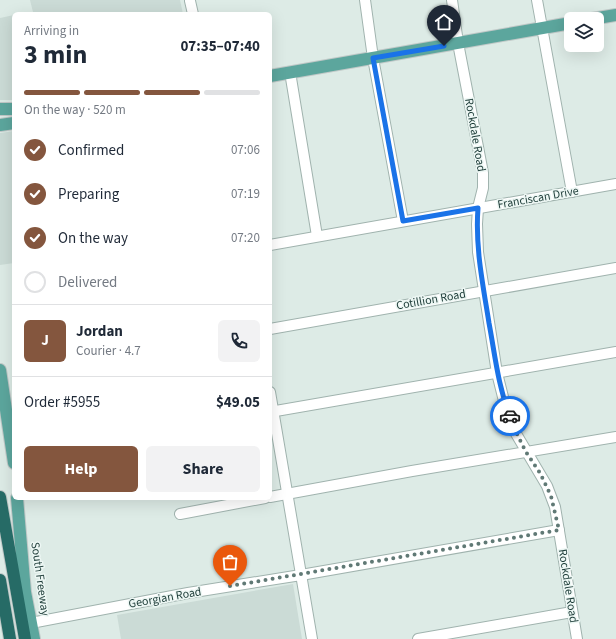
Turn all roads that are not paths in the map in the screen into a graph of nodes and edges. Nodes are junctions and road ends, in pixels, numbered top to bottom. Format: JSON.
{"nodes":[{"id":1,"x":365,"y":0,"type":"edge"},
{"id":2,"x":452,"y":0,"type":"edge"},
{"id":3,"x":537,"y":0,"type":"edge"},
{"id":4,"x":190,"y":1,"type":"dead end"},
{"id":5,"x":193,"y":12,"type":"edge"},
{"id":6,"x":616,"y":15,"type":"edge"},
{"id":7,"x":604,"y":17,"type":"edge"},
{"id":8,"x":564,"y":24,"type":"edge"},
{"id":9,"x":543,"y":28,"type":"junction"},
{"id":10,"x":458,"y":43,"type":"junction"},
{"id":11,"x":373,"y":58,"type":"junction"},
{"id":12,"x":290,"y":72,"type":"junction"},
{"id":13,"x":272,"y":76,"type":"edge"},
{"id":14,"x":12,"y":109,"type":"edge"},
{"id":15,"x":0,"y":110,"type":"edge"},
{"id":16,"x":12,"y":123,"type":"edge"},
{"id":17,"x":0,"y":125,"type":"edge"},
{"id":18,"x":616,"y":184,"type":"edge"},
{"id":19,"x":572,"y":192,"type":"junction"},
{"id":20,"x":478,"y":208,"type":"junction"},
{"id":21,"x":403,"y":221,"type":"junction"},
{"id":22,"x":317,"y":236,"type":"junction"},
{"id":23,"x":272,"y":245,"type":"edge"},
{"id":24,"x":616,"y":268,"type":"edge"},
{"id":25,"x":484,"y":291,"type":"junction"},
{"id":26,"x":272,"y":329,"type":"edge"},
{"id":27,"x":616,"y":352,"type":"edge"},
{"id":28,"x":0,"y":370,"type":"edge"},
{"id":29,"x":497,"y":373,"type":"junction"},
{"id":30,"x":272,"y":412,"type":"edge"},
{"id":31,"x":616,"y":437,"type":"edge"},
{"id":32,"x":12,"y":450,"type":"edge"},
{"id":33,"x":526,"y":452,"type":"junction"},
{"id":34,"x":287,"y":494,"type":"junction"},
{"id":35,"x":0,"y":497,"type":"edge"},
{"id":36,"x":272,"y":497,"type":"edge"},
{"id":37,"x":17,"y":500,"type":"edge"},
{"id":38,"x":254,"y":500,"type":"edge"},
{"id":39,"x":180,"y":514,"type":"dead end"},
{"id":40,"x":559,"y":530,"type":"junction"},
{"id":41,"x":301,"y":575,"type":"junction"},
{"id":42,"x":0,"y":580,"type":"edge"},
{"id":43,"x":572,"y":612,"type":"junction"},
{"id":44,"x":31,"y":623,"type":"junction"},
{"id":45,"x":10,"y":639,"type":"edge"},
{"id":46,"x":25,"y":639,"type":"edge"},
{"id":47,"x":34,"y":639,"type":"edge"},
{"id":48,"x":312,"y":639,"type":"edge"},
{"id":49,"x":418,"y":639,"type":"edge"},
{"id":50,"x":577,"y":639,"type":"edge"}],
"edges":[{"from":1,"to":11,"type":"street"},
{"from":2,"to":10,"type":"street","name":"Rockdale Road"},
{"from":3,"to":9,"type":"street"},
{"from":4,"to":5,"type":"street"},
{"from":6,"to":7,"type":"main road"},
{"from":8,"to":9,"type":"main road"},
{"from":9,"to":10,"type":"main road"},
{"from":9,"to":19,"type":"street"},
{"from":10,"to":11,"type":"main road"},
{"from":10,"to":20,"type":"street","name":"Rockdale Road"},
{"from":11,"to":12,"type":"main road"},
{"from":11,"to":21,"type":"street"},
{"from":12,"to":13,"type":"main road"},
{"from":12,"to":22,"type":"street"},
{"from":14,"to":15,"type":"main road"},
{"from":16,"to":17,"type":"main road"},
{"from":18,"to":19,"type":"street","name":"Franciscan Drive"},
{"from":19,"to":20,"type":"street","name":"Franciscan Drive"},
{"from":20,"to":21,"type":"street","name":"Franciscan Drive"},
{"from":20,"to":25,"type":"street","name":"Rockdale Road"},
{"from":21,"to":22,"type":"street","name":"Franciscan Drive"},
{"from":22,"to":23,"type":"street","name":"Franciscan Drive"},
{"from":24,"to":25,"type":"street","name":"Cotillion Road"},
{"from":25,"to":26,"type":"street","name":"Cotillion Road"},
{"from":25,"to":29,"type":"street","name":"Rockdale Road"},
{"from":27,"to":29,"type":"street"},
{"from":28,"to":32,"type":"main road"},
{"from":29,"to":30,"type":"street"},
{"from":29,"to":33,"type":"street","name":"Rockdale Road"},
{"from":30,"to":34,"type":"street"},
{"from":31,"to":33,"type":"street"},
{"from":33,"to":34,"type":"street"},
{"from":33,"to":40,"type":"street","name":"Rockdale Road"},
{"from":34,"to":36,"type":"street"},
{"from":34,"to":41,"type":"street"},
{"from":35,"to":46,"type":"highway"},
{"from":37,"to":44,"type":"main road","name":"South Freeway"},
{"from":38,"to":39,"type":"street"},
{"from":40,"to":41,"type":"street","name":"Georgian Road"},
{"from":40,"to":43,"type":"street","name":"Rockdale Road"},
{"from":41,"to":44,"type":"street","name":"Georgian Road"},
{"from":41,"to":48,"type":"street"},
{"from":42,"to":45,"type":"highway"},
{"from":43,"to":49,"type":"street"},
{"from":43,"to":50,"type":"street","name":"Rockdale Road"},
{"from":44,"to":47,"type":"main road","name":"South Freeway"}]}
